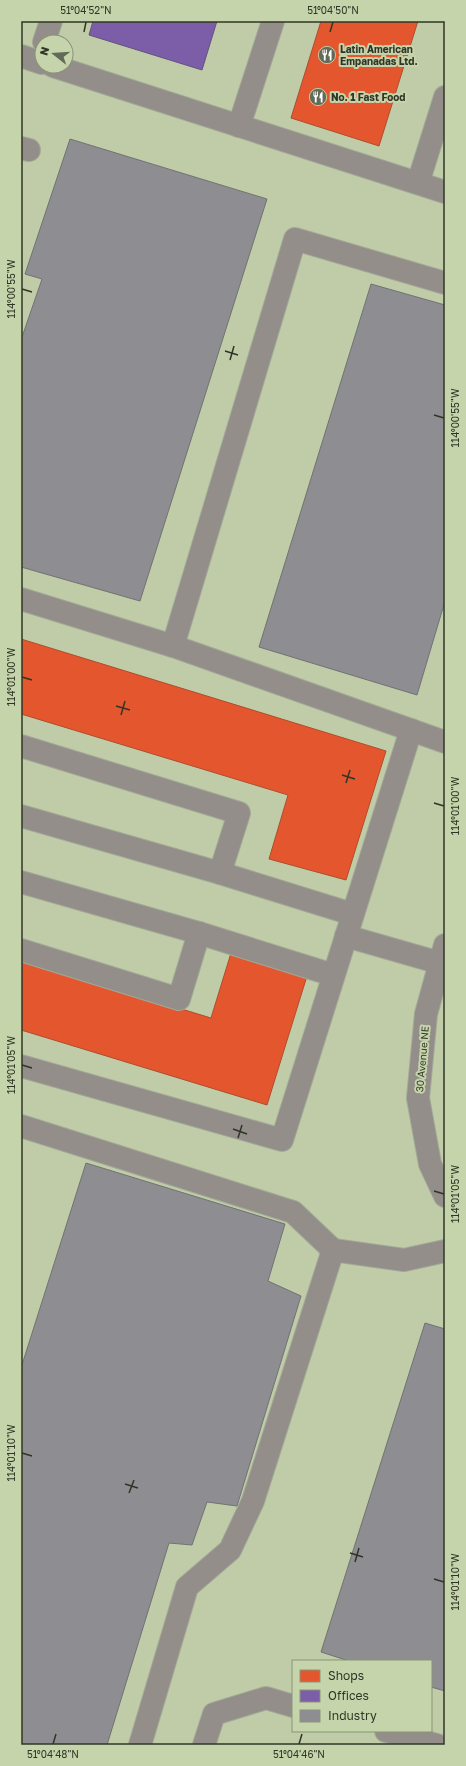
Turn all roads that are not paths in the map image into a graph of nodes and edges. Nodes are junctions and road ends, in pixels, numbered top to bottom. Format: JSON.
{"nodes":[{"id":1,"x":51,"y":21,"type":"edge"},
{"id":2,"x":273,"y":21,"type":"edge"},
{"id":3,"x":47,"y":34,"type":"edge"},
{"id":4,"x":74,"y":68,"type":"edge"},
{"id":5,"x":445,"y":97,"type":"edge"},
{"id":6,"x":239,"y":126,"type":"junction"},
{"id":7,"x":418,"y":183,"type":"junction"},
{"id":8,"x":445,"y":192,"type":"edge"},
{"id":9,"x":445,"y":283,"type":"edge"},
{"id":10,"x":21,"y":599,"type":"edge"},
{"id":11,"x":173,"y":646,"type":"junction"},
{"id":12,"x":411,"y":730,"type":"junction"},
{"id":13,"x":445,"y":742,"type":"edge"},
{"id":14,"x":21,"y":746,"type":"edge"},
{"id":15,"x":21,"y":816,"type":"edge"},
{"id":16,"x":220,"y":873,"type":"junction"},
{"id":17,"x":21,"y":882,"type":"edge"},
{"id":18,"x":352,"y":914,"type":"junction"},
{"id":19,"x":199,"y":933,"type":"junction"},
{"id":20,"x":346,"y":936,"type":"junction"},
{"id":21,"x":21,"y":950,"type":"edge"},
{"id":22,"x":442,"y":954,"type":"edge"},
{"id":23,"x":334,"y":975,"type":"junction"},
{"id":24,"x":21,"y":1066,"type":"edge"},
{"id":25,"x":21,"y":1126,"type":"edge"},
{"id":26,"x":445,"y":1196,"type":"edge"},
{"id":27,"x":333,"y":1250,"type":"junction"},
{"id":28,"x":445,"y":1251,"type":"edge"},
{"id":29,"x":292,"y":1706,"type":"edge"},
{"id":30,"x":390,"y":1732,"type":"edge"},
{"id":31,"x":140,"y":1745,"type":"edge"},
{"id":32,"x":204,"y":1745,"type":"edge"},
{"id":33,"x":437,"y":1745,"type":"edge"}],
"edges":[{"from":1,"to":3,"type":"street"},
{"from":2,"to":6,"type":"street"},
{"from":4,"to":6,"type":"street"},
{"from":5,"to":7,"type":"street"},
{"from":6,"to":7,"type":"street"},
{"from":7,"to":8,"type":"street"},
{"from":9,"to":11,"type":"street"},
{"from":10,"to":11,"type":"street"},
{"from":11,"to":12,"type":"street"},
{"from":12,"to":13,"type":"street"},
{"from":12,"to":18,"type":"street"},
{"from":14,"to":16,"type":"street"},
{"from":15,"to":16,"type":"street"},
{"from":16,"to":18,"type":"street"},
{"from":17,"to":19,"type":"street"},
{"from":18,"to":20,"type":"street"},
{"from":19,"to":21,"type":"street"},
{"from":19,"to":23,"type":"street"},
{"from":20,"to":22,"type":"street"},
{"from":20,"to":23,"type":"street"},
{"from":22,"to":26,"type":"street","name":"30 Avenue NE"},
{"from":23,"to":24,"type":"street"},
{"from":25,"to":27,"type":"street"},
{"from":27,"to":28,"type":"street"},
{"from":27,"to":31,"type":"street"},
{"from":29,"to":32,"type":"street"},
{"from":30,"to":33,"type":"street"}]}
